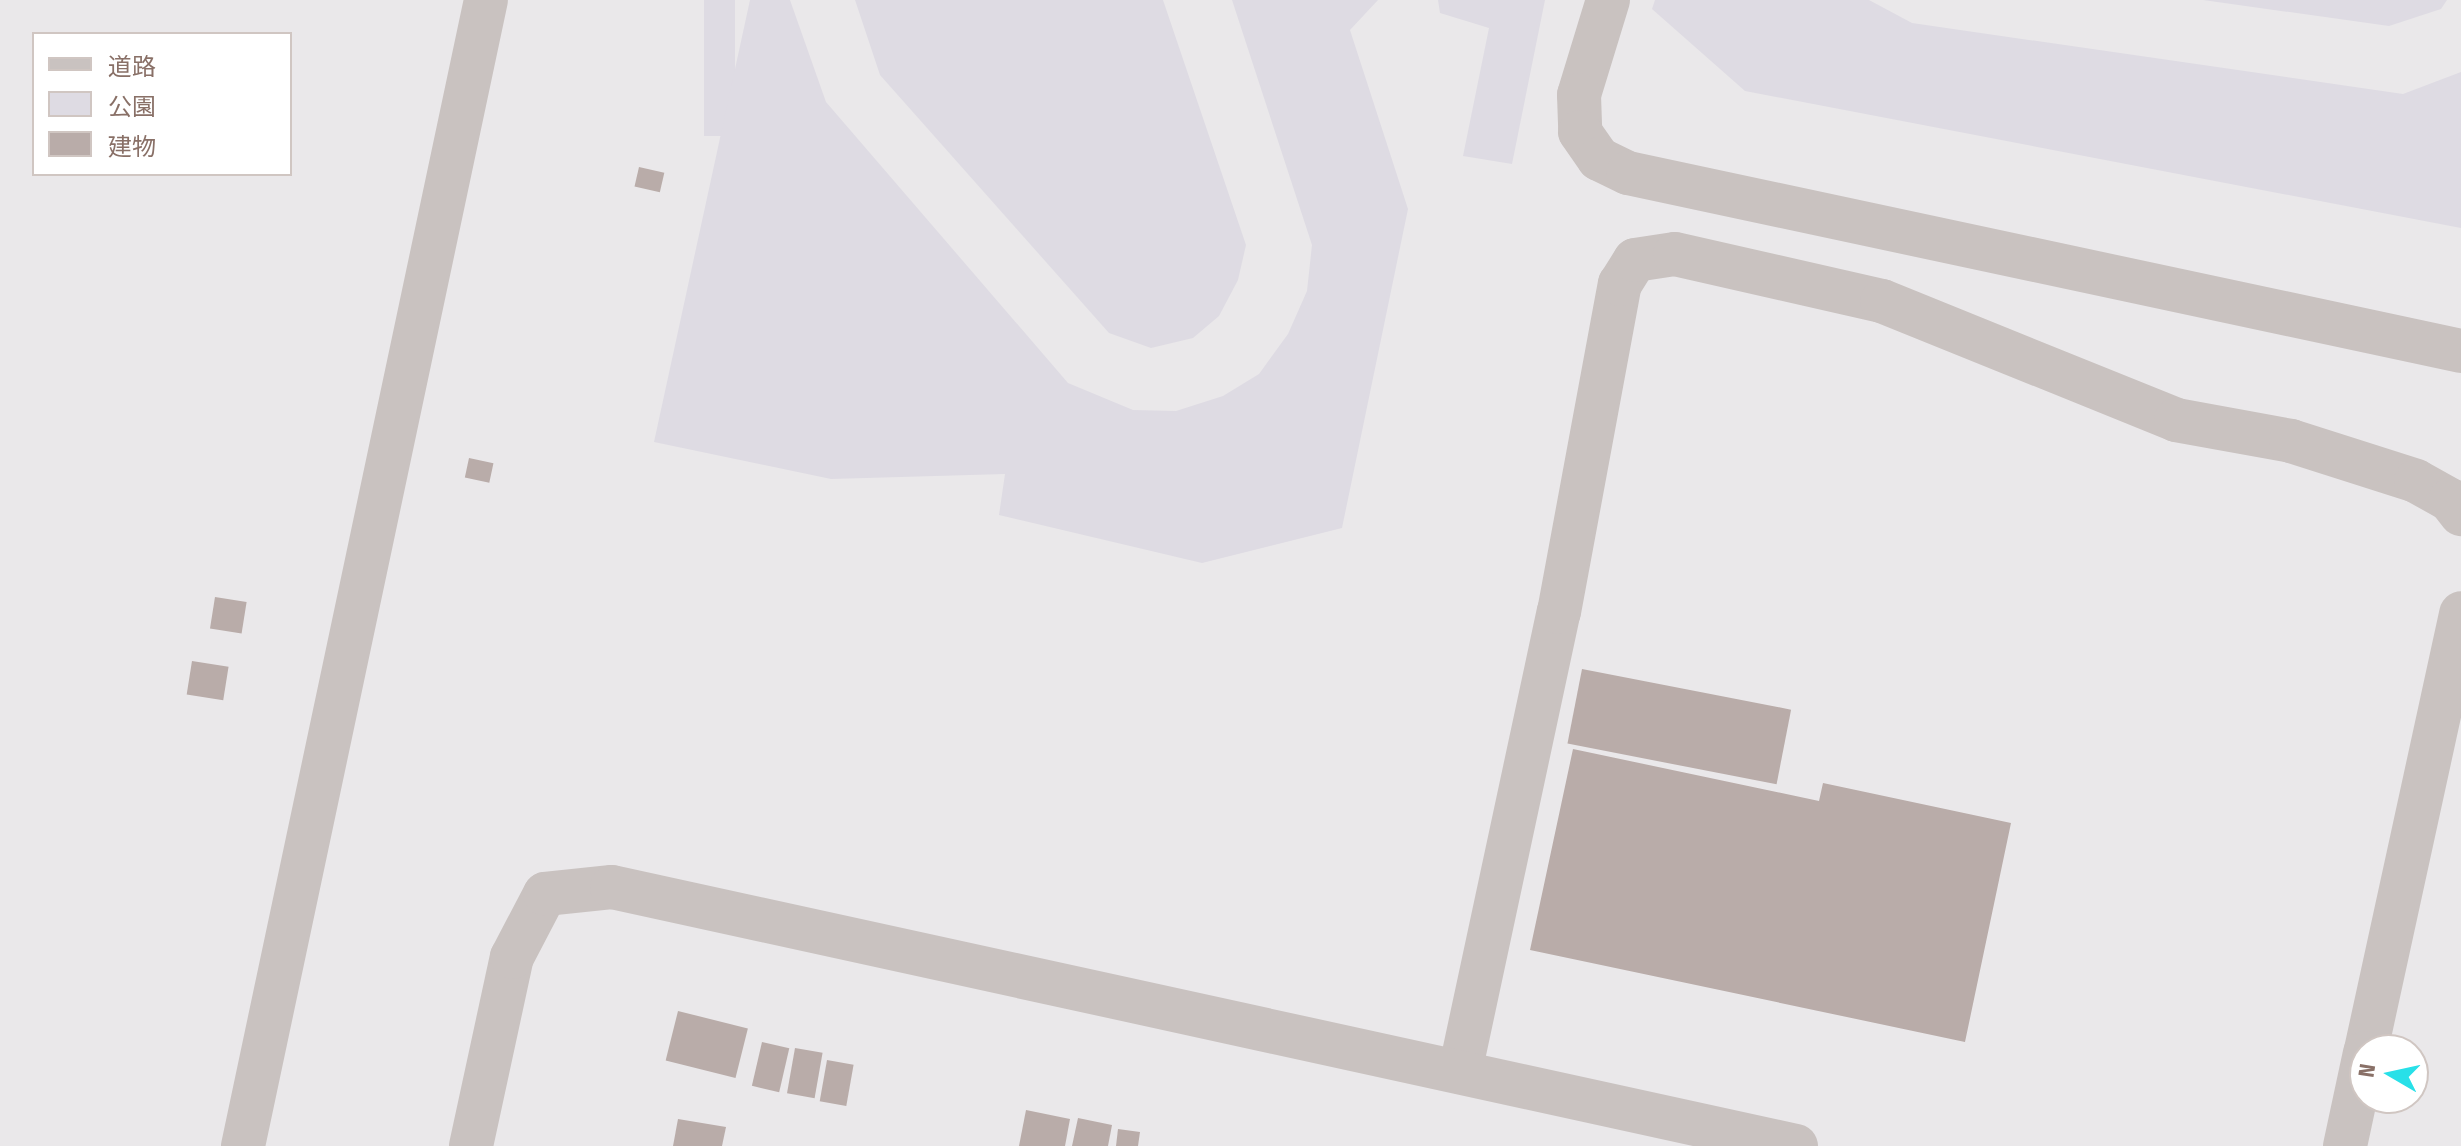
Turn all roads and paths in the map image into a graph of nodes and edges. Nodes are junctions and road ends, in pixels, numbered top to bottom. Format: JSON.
{"nodes":[{"id":1,"x":486,"y":0,"type":"edge"},
{"id":2,"x":1608,"y":0,"type":"edge"},
{"id":3,"x":2461,"y":351,"type":"edge"},
{"id":4,"x":2461,"y":514,"type":"edge"},
{"id":5,"x":2461,"y":613,"type":"edge"},
{"id":6,"x":2369,"y":1034,"type":"edge"},
{"id":7,"x":1460,"y":1072,"type":"junction"},
{"id":8,"x":2352,"y":1114,"type":"edge"},
{"id":9,"x":243,"y":1146,"type":"edge"},
{"id":10,"x":471,"y":1146,"type":"edge"},
{"id":11,"x":1796,"y":1146,"type":"edge"},
{"id":12,"x":2345,"y":1146,"type":"edge"}],
"edges":[{"from":1,"to":9,"type":"lane"},
{"from":2,"to":3,"type":"lane"},
{"from":4,"to":7,"type":"lane"},
{"from":5,"to":6,"type":"lane"},
{"from":7,"to":10,"type":"lane"},
{"from":7,"to":11,"type":"lane"},
{"from":8,"to":12,"type":"lane"}]}
